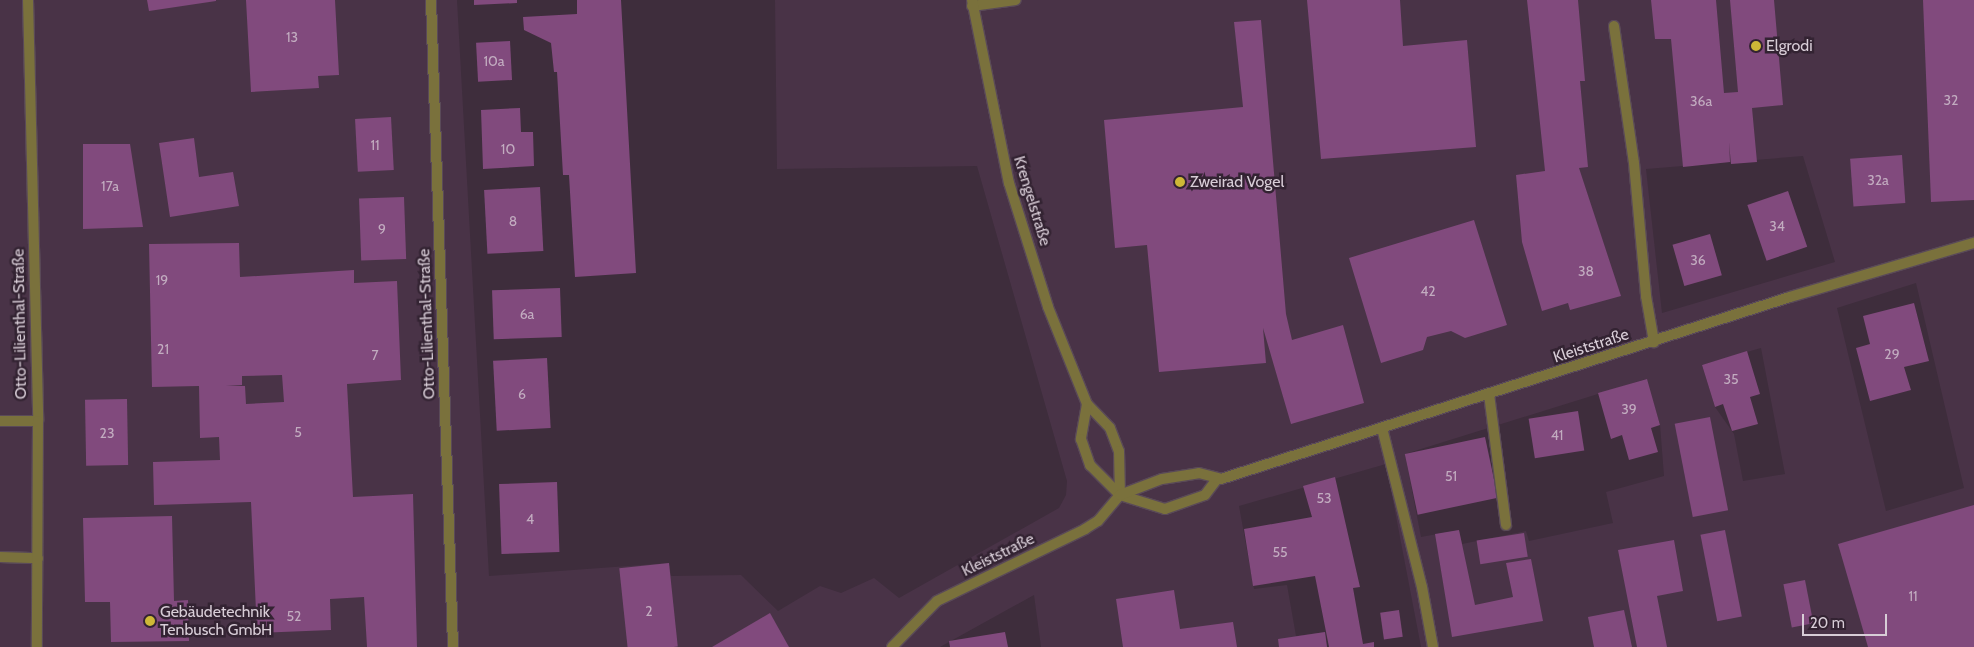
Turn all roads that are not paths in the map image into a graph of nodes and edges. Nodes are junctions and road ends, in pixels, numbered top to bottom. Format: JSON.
{"nodes":[{"id":1,"x":28,"y":0,"type":"edge"},
{"id":2,"x":431,"y":0,"type":"edge"},
{"id":3,"x":1016,"y":0,"type":"edge"},
{"id":4,"x":972,"y":3,"type":"edge"},
{"id":5,"x":1614,"y":26,"type":"dead end"},
{"id":6,"x":1974,"y":243,"type":"edge"},
{"id":7,"x":1654,"y":342,"type":"junction"},
{"id":8,"x":1489,"y":394,"type":"junction"},
{"id":9,"x":1087,"y":404,"type":"junction"},
{"id":10,"x":38,"y":420,"type":"junction"},
{"id":11,"x":0,"y":421,"type":"edge"},
{"id":12,"x":1382,"y":428,"type":"junction"},
{"id":13,"x":1217,"y":479,"type":"junction"},
{"id":14,"x":1120,"y":495,"type":"junction"},
{"id":15,"x":1506,"y":525,"type":"dead end"},
{"id":16,"x":0,"y":556,"type":"edge"},
{"id":17,"x":38,"y":558,"type":"junction"},
{"id":18,"x":37,"y":647,"type":"edge"},
{"id":19,"x":453,"y":647,"type":"edge"},
{"id":20,"x":892,"y":647,"type":"edge"},
{"id":21,"x":1433,"y":647,"type":"edge"}],
"edges":[{"from":1,"to":10,"type":"street","name":"Otto-Lilienthal-Straße"},
{"from":2,"to":19,"type":"street","name":"Otto-Lilienthal-Straße"},
{"from":3,"to":4,"type":"street"},
{"from":4,"to":9,"type":"street","name":"Krengelstraße"},
{"from":5,"to":7,"type":"street"},
{"from":6,"to":7,"type":"street","name":"Kleiststraße"},
{"from":7,"to":8,"type":"street","name":"Kleiststraße"},
{"from":8,"to":12,"type":"street","name":"Kleiststraße"},
{"from":8,"to":15,"type":"street"},
{"from":9,"to":14,"type":"street","name":"Krengelstraße"},
{"from":9,"to":14,"type":"street"},
{"from":10,"to":11,"type":"street"},
{"from":10,"to":17,"type":"street","name":"Otto-Lilienthal-Straße"},
{"from":12,"to":13,"type":"street","name":"Kleiststraße"},
{"from":12,"to":21,"type":"street"},
{"from":13,"to":14,"type":"street","name":"Kleiststraße"},
{"from":13,"to":14,"type":"street"},
{"from":14,"to":20,"type":"street","name":"Kleiststraße"},
{"from":16,"to":17,"type":"street"},
{"from":17,"to":18,"type":"street","name":"Otto-Lilienthal-Straße"}]}
